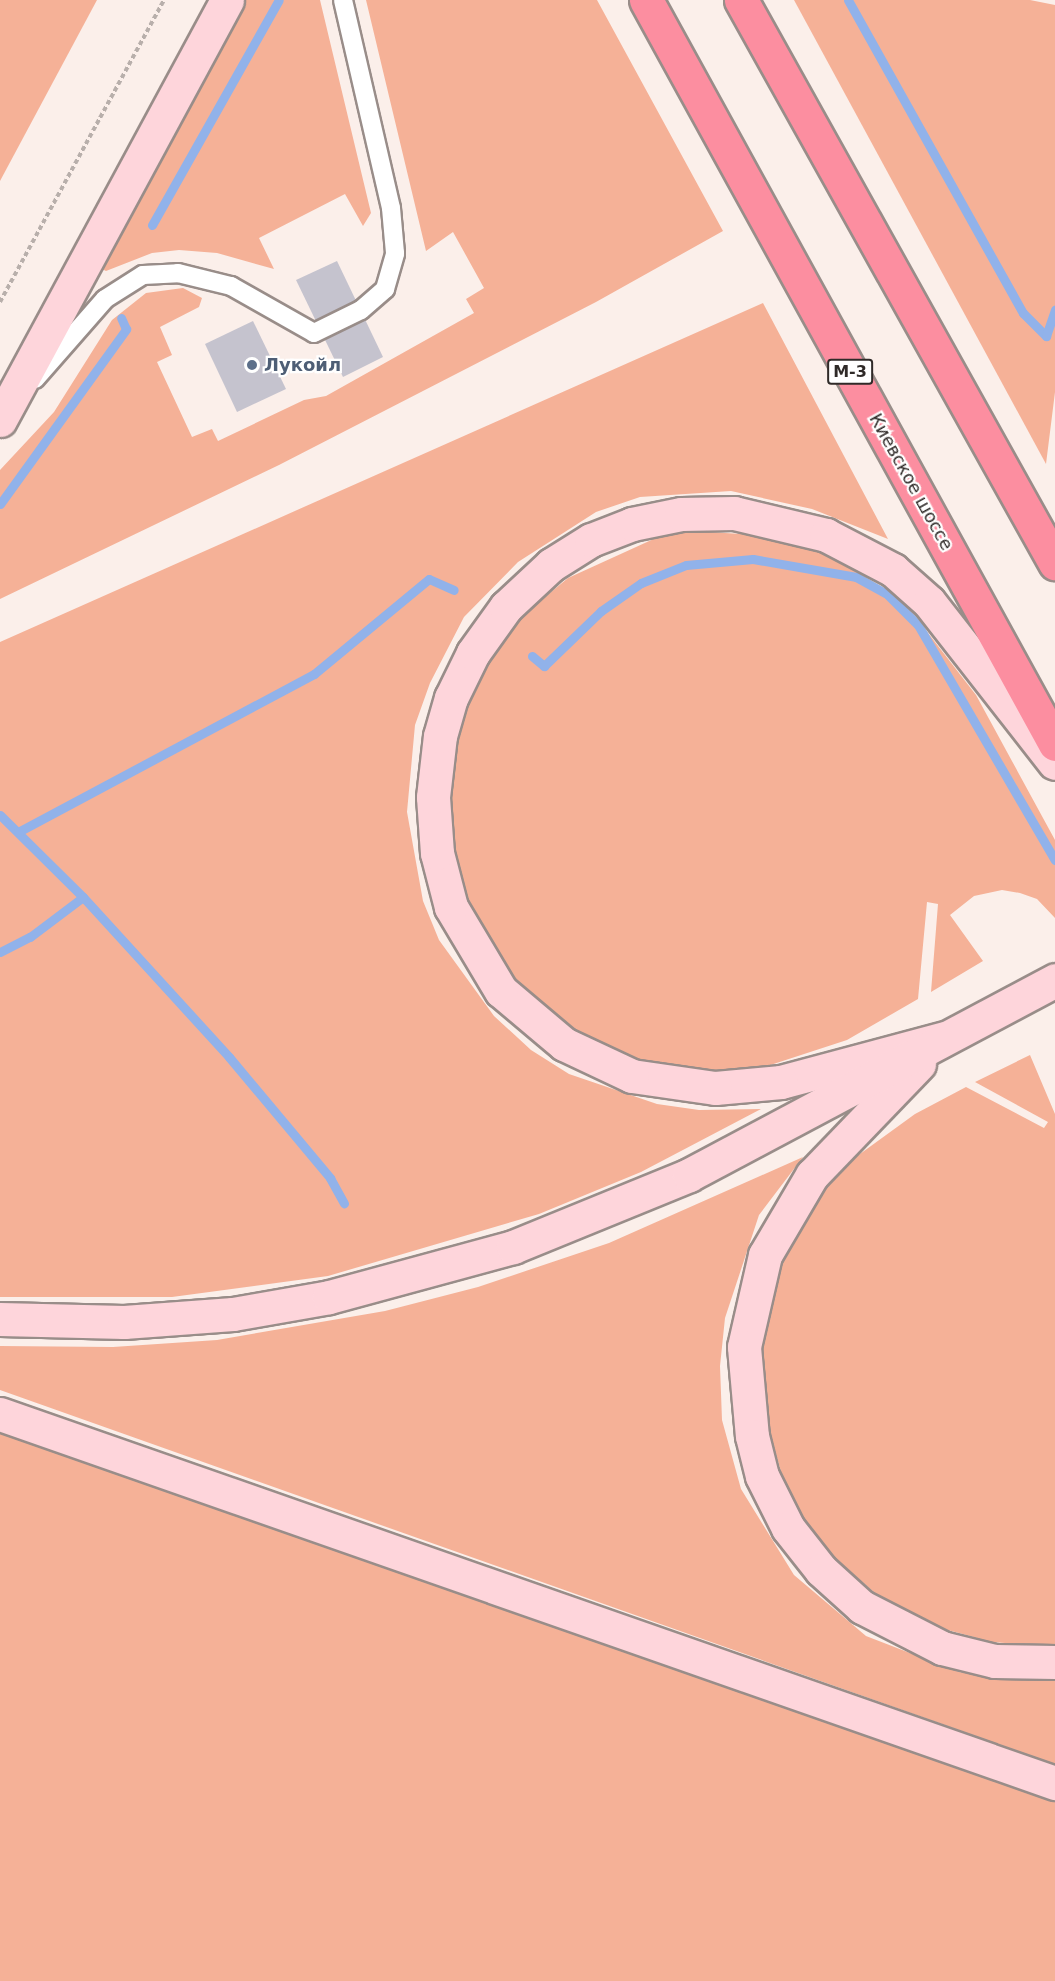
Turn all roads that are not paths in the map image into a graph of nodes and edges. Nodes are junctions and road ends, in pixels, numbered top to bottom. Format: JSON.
{"nodes":[{"id":1,"x":227,"y":0,"type":"edge"},
{"id":2,"x":343,"y":0,"type":"edge"},
{"id":3,"x":646,"y":0,"type":"edge"},
{"id":4,"x":741,"y":0,"type":"edge"},
{"id":5,"x":0,"y":420,"type":"edge"},
{"id":6,"x":1055,"y":563,"type":"edge"},
{"id":7,"x":1055,"y":744,"type":"edge"},
{"id":8,"x":1055,"y":764,"type":"edge"},
{"id":9,"x":1055,"y":980,"type":"edge"},
{"id":10,"x":945,"y":1038,"type":"junction"},
{"id":11,"x":0,"y":1319,"type":"edge"},
{"id":12,"x":0,"y":1414,"type":"edge"},
{"id":13,"x":1055,"y":1662,"type":"edge"},
{"id":14,"x":1055,"y":1783,"type":"edge"}],
"edges":[{"from":1,"to":5,"type":"main road"},
{"from":2,"to":5,"type":"lane"},
{"from":3,"to":7,"type":"highway","name":"Киевское шоссе","number":"М-3"},
{"from":4,"to":6,"type":"highway"},
{"from":8,"to":10,"type":"main road"},
{"from":9,"to":10,"type":"main road"},
{"from":10,"to":11,"type":"main road"},
{"from":10,"to":13,"type":"main road"},
{"from":12,"to":14,"type":"main road"}]}
